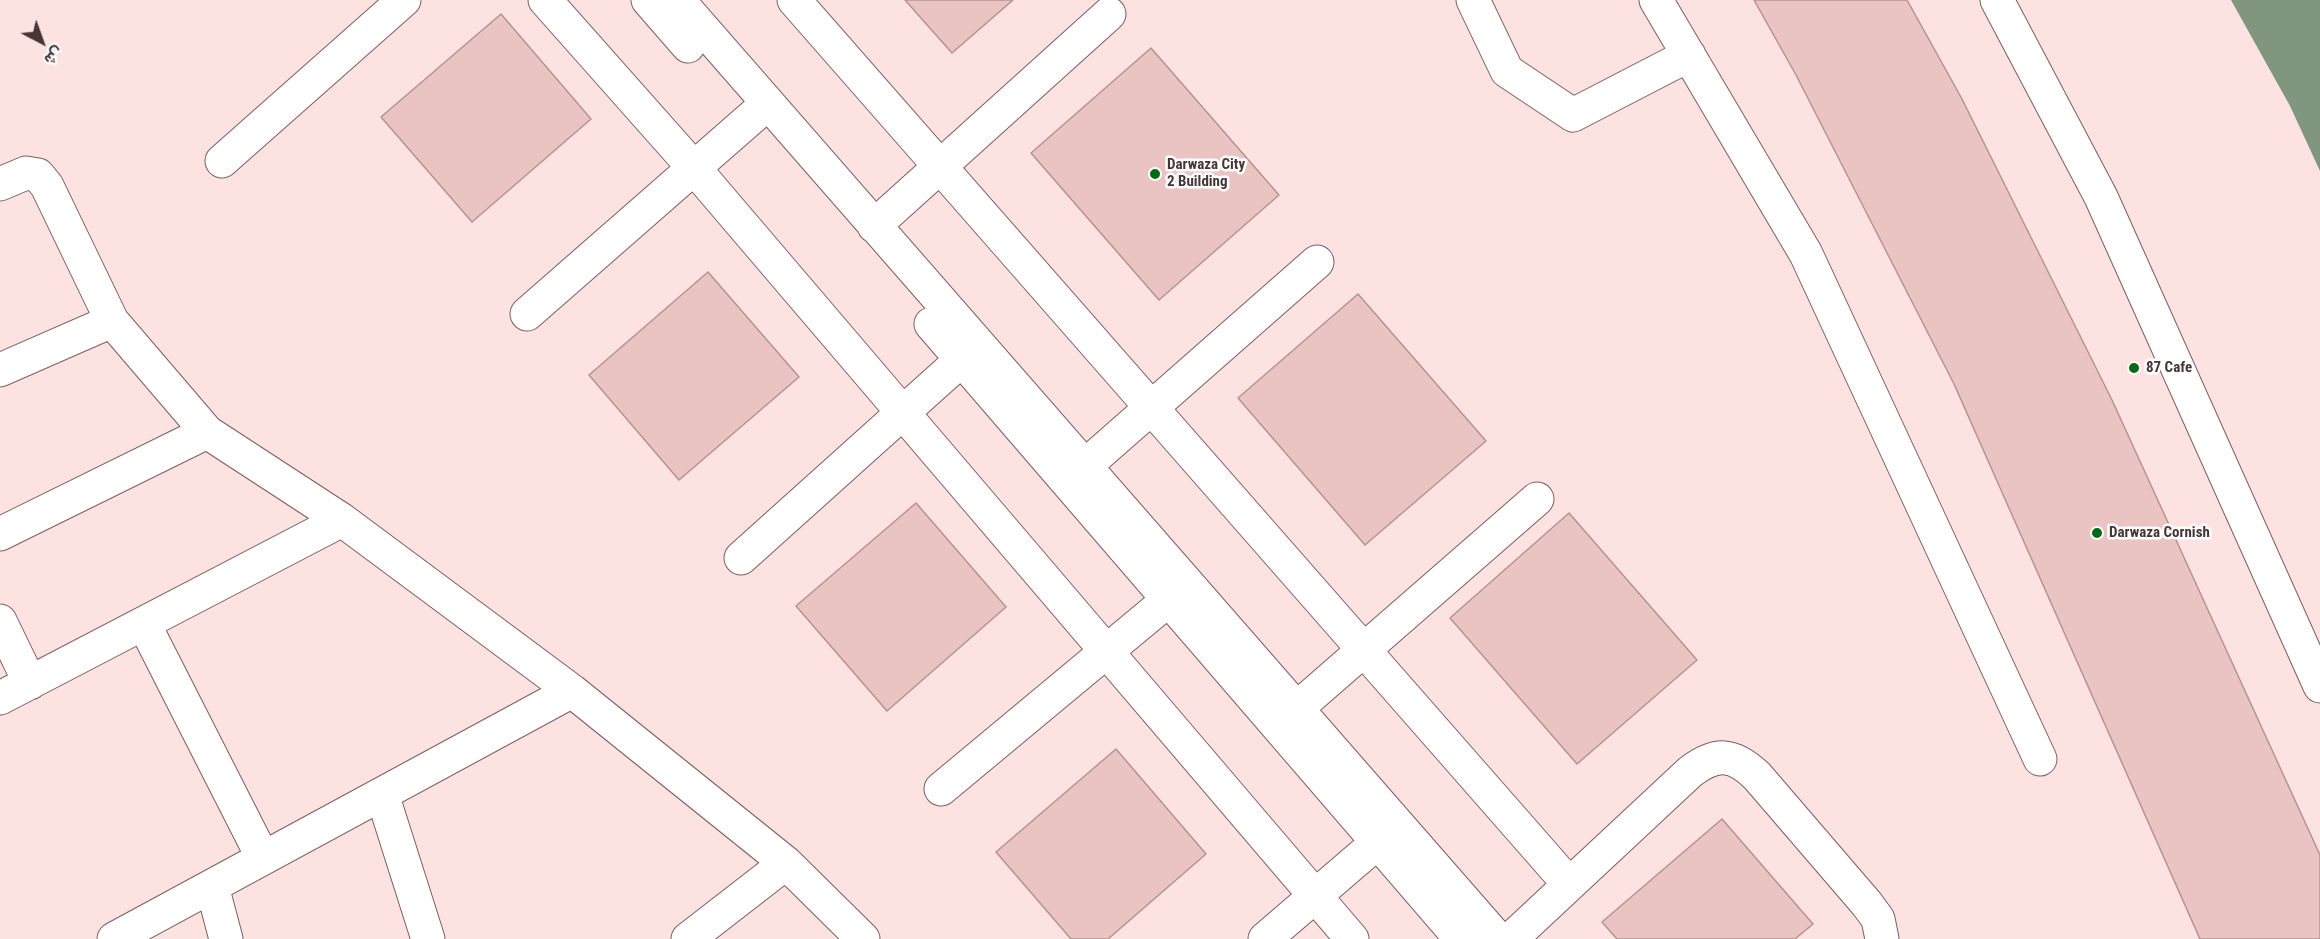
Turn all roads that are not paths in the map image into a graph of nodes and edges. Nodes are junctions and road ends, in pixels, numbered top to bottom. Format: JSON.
{"nodes":[{"id":1,"x":404,"y":0,"type":"edge"},
{"id":2,"x":545,"y":0,"type":"edge"},
{"id":3,"x":648,"y":0,"type":"edge"},
{"id":4,"x":678,"y":0,"type":"edge"},
{"id":5,"x":794,"y":0,"type":"edge"},
{"id":6,"x":1473,"y":0,"type":"edge"},
{"id":7,"x":1656,"y":0,"type":"edge"},
{"id":8,"x":1997,"y":0,"type":"edge"},
{"id":9,"x":1109,"y":14,"type":"dead end"},
{"id":10,"x":1689,"y":55,"type":"junction"},
{"id":11,"x":759,"y":111,"type":"junction"},
{"id":12,"x":222,"y":161,"type":"dead end"},
{"id":13,"x":694,"y":168,"type":"junction"},
{"id":14,"x":941,"y":168,"type":"junction"},
{"id":15,"x":0,"y":184,"type":"edge"},
{"id":16,"x":874,"y":226,"type":"junction"},
{"id":17,"x":1317,"y":262,"type":"dead end"},
{"id":18,"x":527,"y":314,"type":"dead end"},
{"id":19,"x":112,"y":321,"type":"junction"},
{"id":20,"x":971,"y":352,"type":"junction"},
{"id":21,"x":0,"y":370,"type":"edge"},
{"id":22,"x":1153,"y":406,"type":"junction"},
{"id":23,"x":902,"y":413,"type":"junction"},
{"id":24,"x":207,"y":432,"type":"junction"},
{"id":25,"x":1085,"y":466,"type":"junction"},
{"id":26,"x":1537,"y":499,"type":"dead end"},
{"id":27,"x":342,"y":520,"type":"junction"},
{"id":28,"x":0,"y":534,"type":"edge"},
{"id":29,"x":741,"y":558,"type":"dead end"},
{"id":30,"x":1178,"y":592,"type":"junction"},
{"id":31,"x":0,"y":621,"type":"edge"},
{"id":32,"x":144,"y":624,"type":"junction"},
{"id":33,"x":1364,"y":650,"type":"junction"},
{"id":34,"x":1105,"y":653,"type":"junction"},
{"id":35,"x":30,"y":683,"type":"junction"},
{"id":36,"x":2320,"y":686,"type":"edge"},
{"id":37,"x":572,"y":691,"type":"junction"},
{"id":38,"x":0,"y":698,"type":"edge"},
{"id":39,"x":1296,"y":708,"type":"junction"},
{"id":40,"x":2040,"y":759,"type":"dead end"},
{"id":41,"x":941,"y":789,"type":"dead end"},
{"id":42,"x":382,"y":794,"type":"junction"},
{"id":43,"x":1388,"y":833,"type":"junction"},
{"id":44,"x":263,"y":858,"type":"junction"},
{"id":45,"x":786,"y":863,"type":"junction"},
{"id":46,"x":1569,"y":884,"type":"junction"},
{"id":47,"x":212,"y":886,"type":"junction"},
{"id":48,"x":1315,"y":896,"type":"junction"},
{"id":49,"x":114,"y":939,"type":"edge"},
{"id":50,"x":226,"y":939,"type":"edge"},
{"id":51,"x":428,"y":939,"type":"edge"},
{"id":52,"x":688,"y":939,"type":"edge"},
{"id":53,"x":863,"y":939,"type":"edge"},
{"id":54,"x":1265,"y":939,"type":"edge"},
{"id":55,"x":1352,"y":939,"type":"edge"},
{"id":56,"x":1461,"y":939,"type":"edge"},
{"id":57,"x":1497,"y":939,"type":"edge"},
{"id":58,"x":1511,"y":939,"type":"edge"},
{"id":59,"x":1882,"y":939,"type":"edge"}],
"edges":[{"from":1,"to":12,"type":"street"},
{"from":2,"to":13,"type":"street"},
{"from":3,"to":11,"type":"street"},
{"from":4,"to":11,"type":"street"},
{"from":5,"to":14,"type":"street"},
{"from":6,"to":10,"type":"street"},
{"from":7,"to":10,"type":"street"},
{"from":8,"to":36,"type":"street"},
{"from":9,"to":14,"type":"street"},
{"from":10,"to":40,"type":"street"},
{"from":11,"to":13,"type":"street"},
{"from":11,"to":16,"type":"street"},
{"from":11,"to":20,"type":"street"},
{"from":13,"to":18,"type":"street"},
{"from":13,"to":23,"type":"street"},
{"from":14,"to":16,"type":"street"},
{"from":14,"to":22,"type":"street"},
{"from":15,"to":19,"type":"street"},
{"from":16,"to":20,"type":"street"},
{"from":17,"to":22,"type":"street"},
{"from":19,"to":21,"type":"street"},
{"from":19,"to":24,"type":"street"},
{"from":20,"to":23,"type":"street"},
{"from":20,"to":25,"type":"street"},
{"from":20,"to":30,"type":"street"},
{"from":22,"to":25,"type":"street"},
{"from":22,"to":33,"type":"street"},
{"from":23,"to":29,"type":"street"},
{"from":23,"to":34,"type":"street"},
{"from":24,"to":27,"type":"street"},
{"from":24,"to":28,"type":"street"},
{"from":25,"to":30,"type":"street"},
{"from":26,"to":33,"type":"street"},
{"from":27,"to":32,"type":"street"},
{"from":27,"to":37,"type":"street"},
{"from":30,"to":34,"type":"street"},
{"from":30,"to":39,"type":"street"},
{"from":30,"to":43,"type":"street"},
{"from":31,"to":35,"type":"street"},
{"from":32,"to":35,"type":"street"},
{"from":32,"to":44,"type":"street"},
{"from":33,"to":39,"type":"street"},
{"from":33,"to":46,"type":"street"},
{"from":34,"to":41,"type":"street"},
{"from":34,"to":48,"type":"street"},
{"from":35,"to":38,"type":"street"},
{"from":37,"to":42,"type":"street"},
{"from":37,"to":45,"type":"street"},
{"from":39,"to":43,"type":"street"},
{"from":42,"to":44,"type":"street"},
{"from":42,"to":51,"type":"street"},
{"from":43,"to":48,"type":"street"},
{"from":43,"to":56,"type":"street"},
{"from":43,"to":57,"type":"street"},
{"from":44,"to":47,"type":"street"},
{"from":45,"to":52,"type":"street"},
{"from":45,"to":53,"type":"street"},
{"from":46,"to":58,"type":"street"},
{"from":46,"to":59,"type":"street"},
{"from":47,"to":49,"type":"street"},
{"from":47,"to":50,"type":"street"},
{"from":48,"to":54,"type":"street"},
{"from":48,"to":55,"type":"street"}]}
